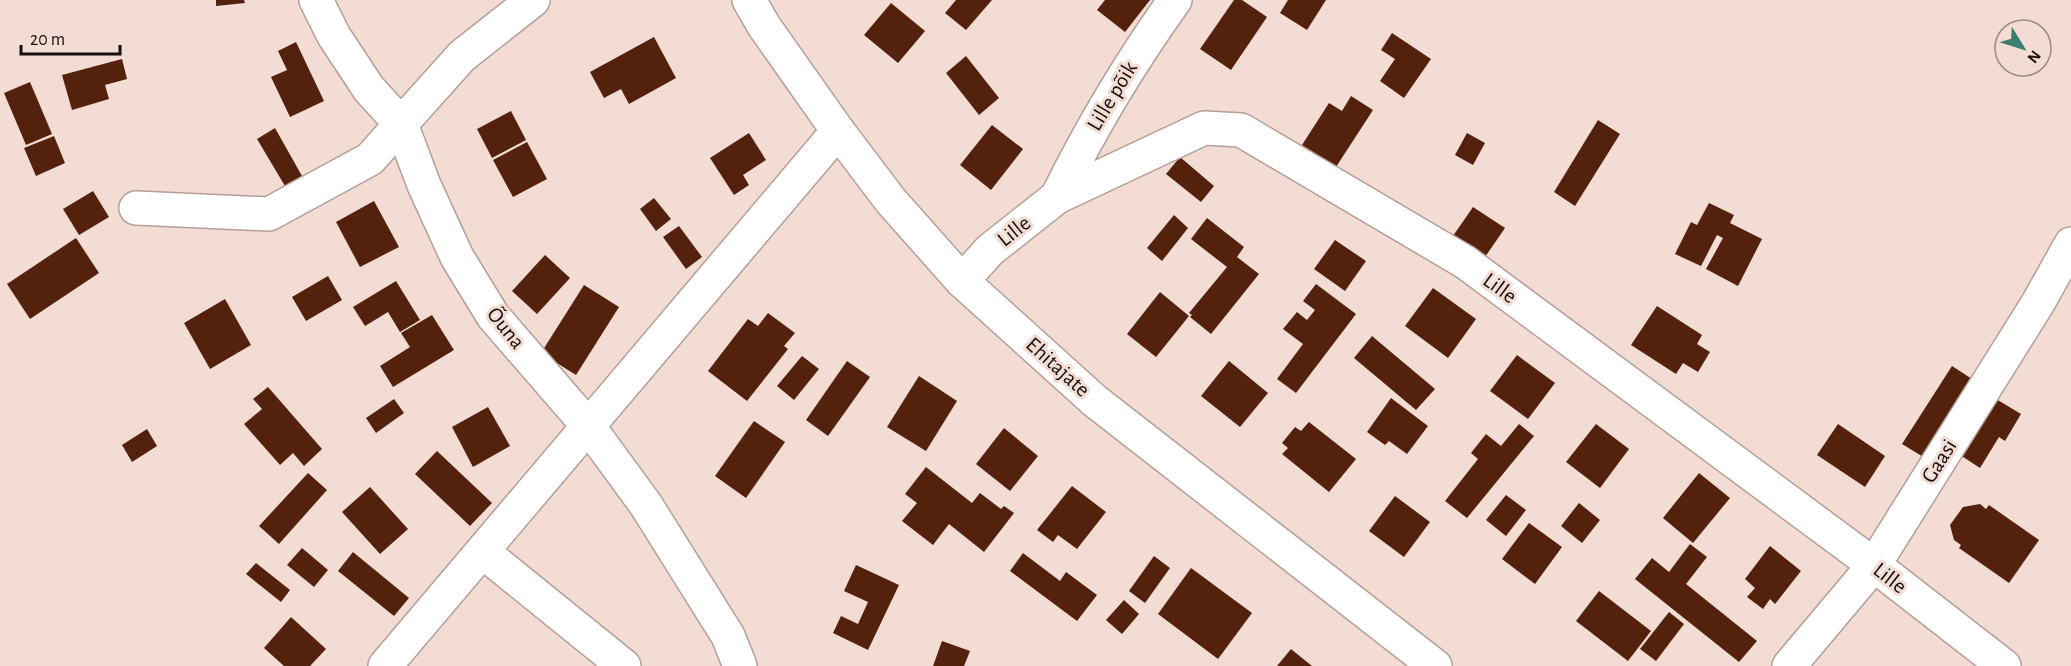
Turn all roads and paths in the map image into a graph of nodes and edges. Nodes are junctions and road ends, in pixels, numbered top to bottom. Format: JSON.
{"nodes":[{"id":1,"x":316,"y":0,"type":"edge"},
{"id":2,"x":533,"y":0,"type":"edge"},
{"id":3,"x":749,"y":0,"type":"edge"},
{"id":4,"x":1174,"y":0,"type":"edge"},
{"id":5,"x":400,"y":124,"type":"junction"},
{"id":6,"x":838,"y":131,"type":"junction"},
{"id":7,"x":1056,"y":197,"type":"junction"},
{"id":8,"x":136,"y":208,"type":"dead end"},
{"id":9,"x":2071,"y":244,"type":"edge"},
{"id":10,"x":962,"y":281,"type":"junction"},
{"id":11,"x":589,"y":427,"type":"junction"},
{"id":12,"x":483,"y":552,"type":"junction"},
{"id":13,"x":1874,"y":565,"type":"junction"},
{"id":14,"x":385,"y":666,"type":"edge"},
{"id":15,"x":624,"y":666,"type":"edge"},
{"id":16,"x":740,"y":666,"type":"edge"},
{"id":17,"x":1435,"y":666,"type":"edge"},
{"id":18,"x":1789,"y":666,"type":"edge"},
{"id":19,"x":2004,"y":666,"type":"edge"}],
"edges":[{"from":1,"to":5,"type":"street"},
{"from":2,"to":5,"type":"street"},
{"from":3,"to":6,"type":"street","name":"Ehitajate"},
{"from":4,"to":7,"type":"street","name":"Lille põik"},
{"from":5,"to":8,"type":"street"},
{"from":5,"to":11,"type":"street","name":"Õuna"},
{"from":6,"to":10,"type":"street","name":"Ehitajate"},
{"from":6,"to":11,"type":"street"},
{"from":7,"to":10,"type":"street","name":"Lille"},
{"from":7,"to":13,"type":"street","name":"Lille"},
{"from":9,"to":13,"type":"street","name":"Gaasi"},
{"from":10,"to":17,"type":"street","name":"Ehitajate"},
{"from":11,"to":12,"type":"street"},
{"from":11,"to":16,"type":"street","name":"Õuna"},
{"from":12,"to":14,"type":"street"},
{"from":12,"to":15,"type":"street"},
{"from":13,"to":18,"type":"street","name":"Gaasi"},
{"from":13,"to":19,"type":"street","name":"Lille"}]}
